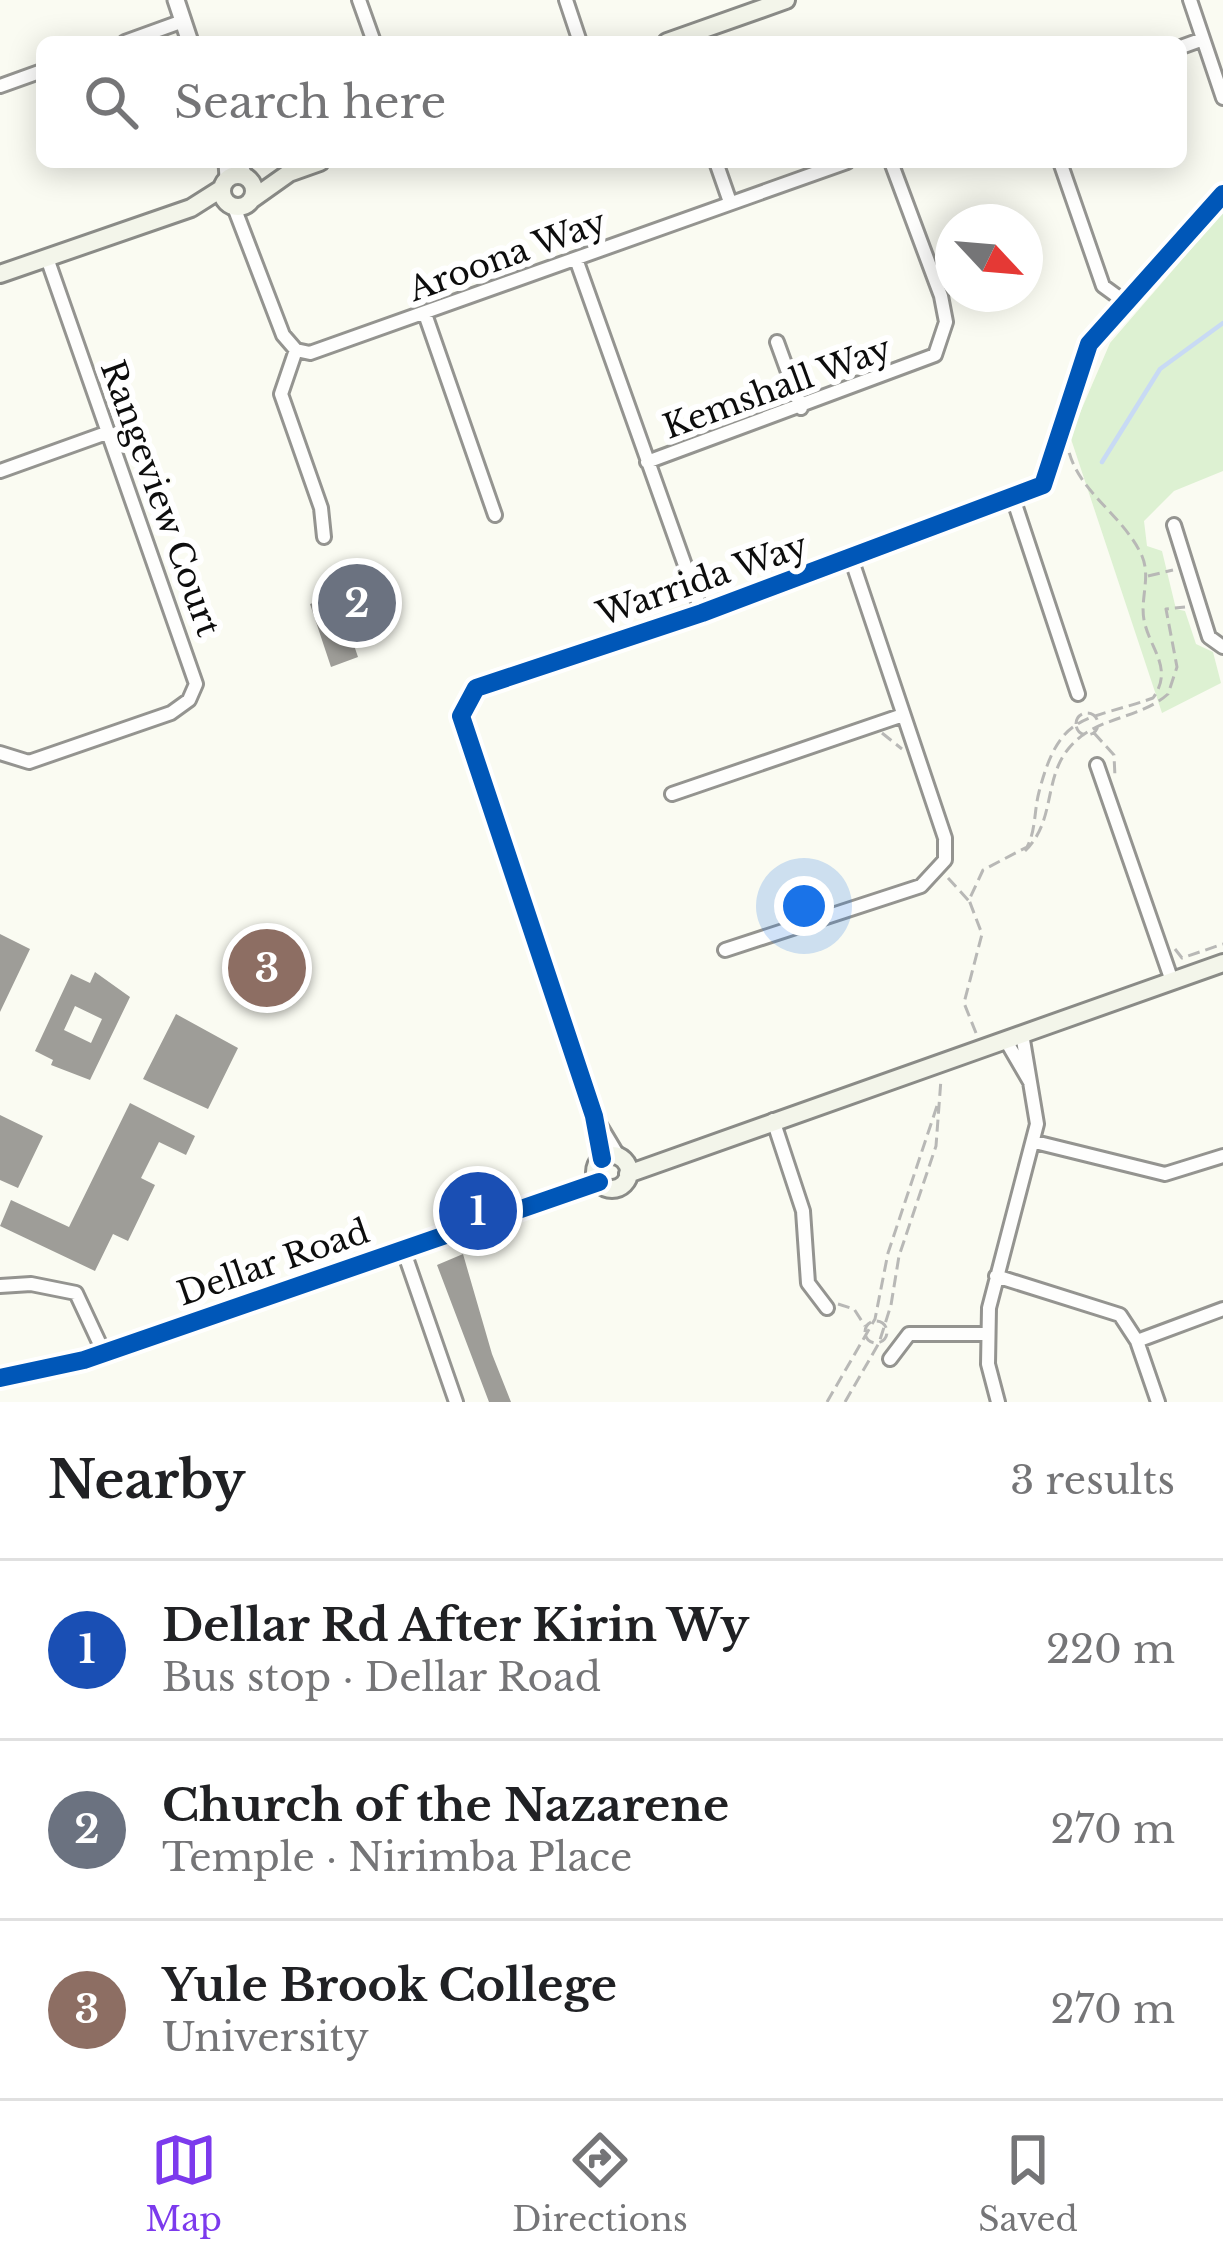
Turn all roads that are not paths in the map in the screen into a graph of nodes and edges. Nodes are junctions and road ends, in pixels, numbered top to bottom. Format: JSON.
{"nodes":[{"id":1,"x":176,"y":0,"type":"edge"},
{"id":2,"x":359,"y":0,"type":"edge"},
{"id":3,"x":566,"y":0,"type":"edge"},
{"id":4,"x":1190,"y":0,"type":"edge"},
{"id":5,"x":777,"y":2,"type":"edge"},
{"id":6,"x":183,"y":21,"type":"junction"},
{"id":7,"x":142,"y":36,"type":"edge"},
{"id":8,"x":188,"y":36,"type":"edge"},
{"id":9,"x":372,"y":36,"type":"edge"},
{"id":10,"x":578,"y":36,"type":"edge"},
{"id":11,"x":684,"y":36,"type":"edge"},
{"id":12,"x":1203,"y":39,"type":"junction"},
{"id":13,"x":1187,"y":45,"type":"edge"},
{"id":14,"x":36,"y":73,"type":"edge"},
{"id":15,"x":0,"y":86,"type":"edge"},
{"id":16,"x":1223,"y":98,"type":"edge"},
{"id":17,"x":303,"y":168,"type":"edge"},
{"id":18,"x":718,"y":168,"type":"edge"},
{"id":19,"x":829,"y":168,"type":"edge"},
{"id":20,"x":893,"y":168,"type":"edge"},
{"id":21,"x":1062,"y":168,"type":"edge"},
{"id":22,"x":289,"y":173,"type":"junction"},
{"id":23,"x":234,"y":174,"type":"edge"},
{"id":24,"x":1223,"y":194,"type":"edge"},
{"id":25,"x":730,"y":202,"type":"junction"},
{"id":26,"x":241,"y":205,"type":"junction"},
{"id":27,"x":191,"y":208,"type":"junction"},
{"id":28,"x":47,"y":258,"type":"junction"},
{"id":29,"x":576,"y":259,"type":"junction"},
{"id":30,"x":0,"y":274,"type":"edge"},
{"id":31,"x":1125,"y":302,"type":"junction"},
{"id":32,"x":425,"y":314,"type":"junction"},
{"id":33,"x":777,"y":342,"type":"dead end"},
{"id":34,"x":296,"y":350,"type":"junction"},
{"id":35,"x":801,"y":408,"type":"junction"},
{"id":36,"x":109,"y":432,"type":"junction"},
{"id":37,"x":647,"y":462,"type":"junction"},
{"id":38,"x":0,"y":471,"type":"edge"},
{"id":39,"x":1013,"y":498,"type":"junction"},
{"id":40,"x":495,"y":515,"type":"dead end"},
{"id":41,"x":1174,"y":525,"type":"dead end"},
{"id":42,"x":324,"y":537,"type":"dead end"},
{"id":43,"x":851,"y":558,"type":"junction"},
{"id":44,"x":702,"y":613,"type":"junction"},
{"id":45,"x":1223,"y":647,"type":"edge"},
{"id":46,"x":1078,"y":694,"type":"dead end"},
{"id":47,"x":903,"y":715,"type":"junction"},
{"id":48,"x":0,"y":752,"type":"edge"},
{"id":49,"x":1097,"y":765,"type":"dead end"},
{"id":50,"x":672,"y":794,"type":"dead end"},
{"id":51,"x":725,"y":950,"type":"dead end"},
{"id":52,"x":1223,"y":963,"type":"edge"},
{"id":53,"x":1172,"y":981,"type":"junction"},
{"id":54,"x":1013,"y":1036,"type":"junction"},
{"id":55,"x":773,"y":1120,"type":"junction"},
{"id":56,"x":1035,"y":1142,"type":"junction"},
{"id":57,"x":1223,"y":1156,"type":"edge"},
{"id":58,"x":611,"y":1167,"type":"junction"},
{"id":59,"x":403,"y":1249,"type":"junction"},
{"id":60,"x":997,"y":1276,"type":"junction"},
{"id":61,"x":0,"y":1286,"type":"edge"},
{"id":62,"x":827,"y":1308,"type":"road end"},
{"id":63,"x":1223,"y":1309,"type":"edge"},
{"id":64,"x":987,"y":1334,"type":"junction"},
{"id":65,"x":1137,"y":1341,"type":"junction"},
{"id":66,"x":104,"y":1353,"type":"junction"},
{"id":67,"x":890,"y":1359,"type":"dead end"},
{"id":68,"x":0,"y":1378,"type":"edge"},
{"id":69,"x":456,"y":1402,"type":"edge"},
{"id":70,"x":998,"y":1402,"type":"edge"},
{"id":71,"x":1158,"y":1402,"type":"edge"}],
"edges":[{"from":1,"to":6,"type":"street"},
{"from":2,"to":9,"type":"street"},
{"from":3,"to":10,"type":"street"},
{"from":4,"to":12,"type":"street"},
{"from":5,"to":11,"type":"main road"},
{"from":6,"to":7,"type":"street"},
{"from":6,"to":8,"type":"street"},
{"from":12,"to":13,"type":"street"},
{"from":12,"to":16,"type":"street"},
{"from":14,"to":15,"type":"street"},
{"from":17,"to":22,"type":"main road"},
{"from":18,"to":25,"type":"street"},
{"from":19,"to":25,"type":"street","name":"Aroona Way"},
{"from":20,"to":35,"type":"street","name":"Kemshall Way"},
{"from":21,"to":31,"type":"street"},
{"from":22,"to":23,"type":"main road"},
{"from":22,"to":26,"type":"main road"},
{"from":23,"to":26,"type":"main road"},
{"from":23,"to":26,"type":"main road"},
{"from":23,"to":27,"type":"main road"},
{"from":24,"to":31,"type":"street","name":"Warrida Way"},
{"from":25,"to":29,"type":"street","name":"Aroona Way"},
{"from":26,"to":27,"type":"main road"},
{"from":26,"to":34,"type":"street"},
{"from":27,"to":28,"type":"main road"},
{"from":28,"to":30,"type":"main road"},
{"from":28,"to":36,"type":"street","name":"Rangeview Court"},
{"from":29,"to":32,"type":"street","name":"Aroona Way"},
{"from":29,"to":37,"type":"street"},
{"from":31,"to":39,"type":"street","name":"Warrida Way"},
{"from":32,"to":34,"type":"street","name":"Aroona Way"},
{"from":32,"to":40,"type":"street"},
{"from":33,"to":35,"type":"street"},
{"from":34,"to":42,"type":"street"},
{"from":35,"to":37,"type":"street","name":"Kemshall Way"},
{"from":36,"to":38,"type":"street"},
{"from":36,"to":48,"type":"street","name":"Rangeview Court"},
{"from":37,"to":44,"type":"street"},
{"from":39,"to":43,"type":"street","name":"Warrida Way"},
{"from":39,"to":46,"type":"street"},
{"from":41,"to":45,"type":"street"},
{"from":43,"to":44,"type":"street","name":"Warrida Way"},
{"from":43,"to":47,"type":"street"},
{"from":44,"to":58,"type":"street","name":"Warrida Way"},
{"from":47,"to":50,"type":"street"},
{"from":47,"to":51,"type":"street"},
{"from":49,"to":53,"type":"street"},
{"from":52,"to":53,"type":"main road","name":"Dellar Road"},
{"from":53,"to":54,"type":"main road","name":"Dellar Road"},
{"from":54,"to":55,"type":"main road","name":"Dellar Road"},
{"from":54,"to":56,"type":"street"},
{"from":55,"to":58,"type":"main road","name":"Dellar Road"},
{"from":55,"to":62,"type":"street"},
{"from":56,"to":57,"type":"street"},
{"from":56,"to":60,"type":"street"},
{"from":58,"to":59,"type":"main road","name":"Dellar Road"},
{"from":59,"to":66,"type":"main road","name":"Dellar Road"},
{"from":59,"to":69,"type":"street"},
{"from":60,"to":64,"type":"street"},
{"from":60,"to":65,"type":"street"},
{"from":61,"to":66,"type":"street"},
{"from":63,"to":65,"type":"street"},
{"from":64,"to":67,"type":"street"},
{"from":64,"to":70,"type":"street"},
{"from":65,"to":71,"type":"street"},
{"from":66,"to":68,"type":"main road","name":"Dellar Road"}]}
